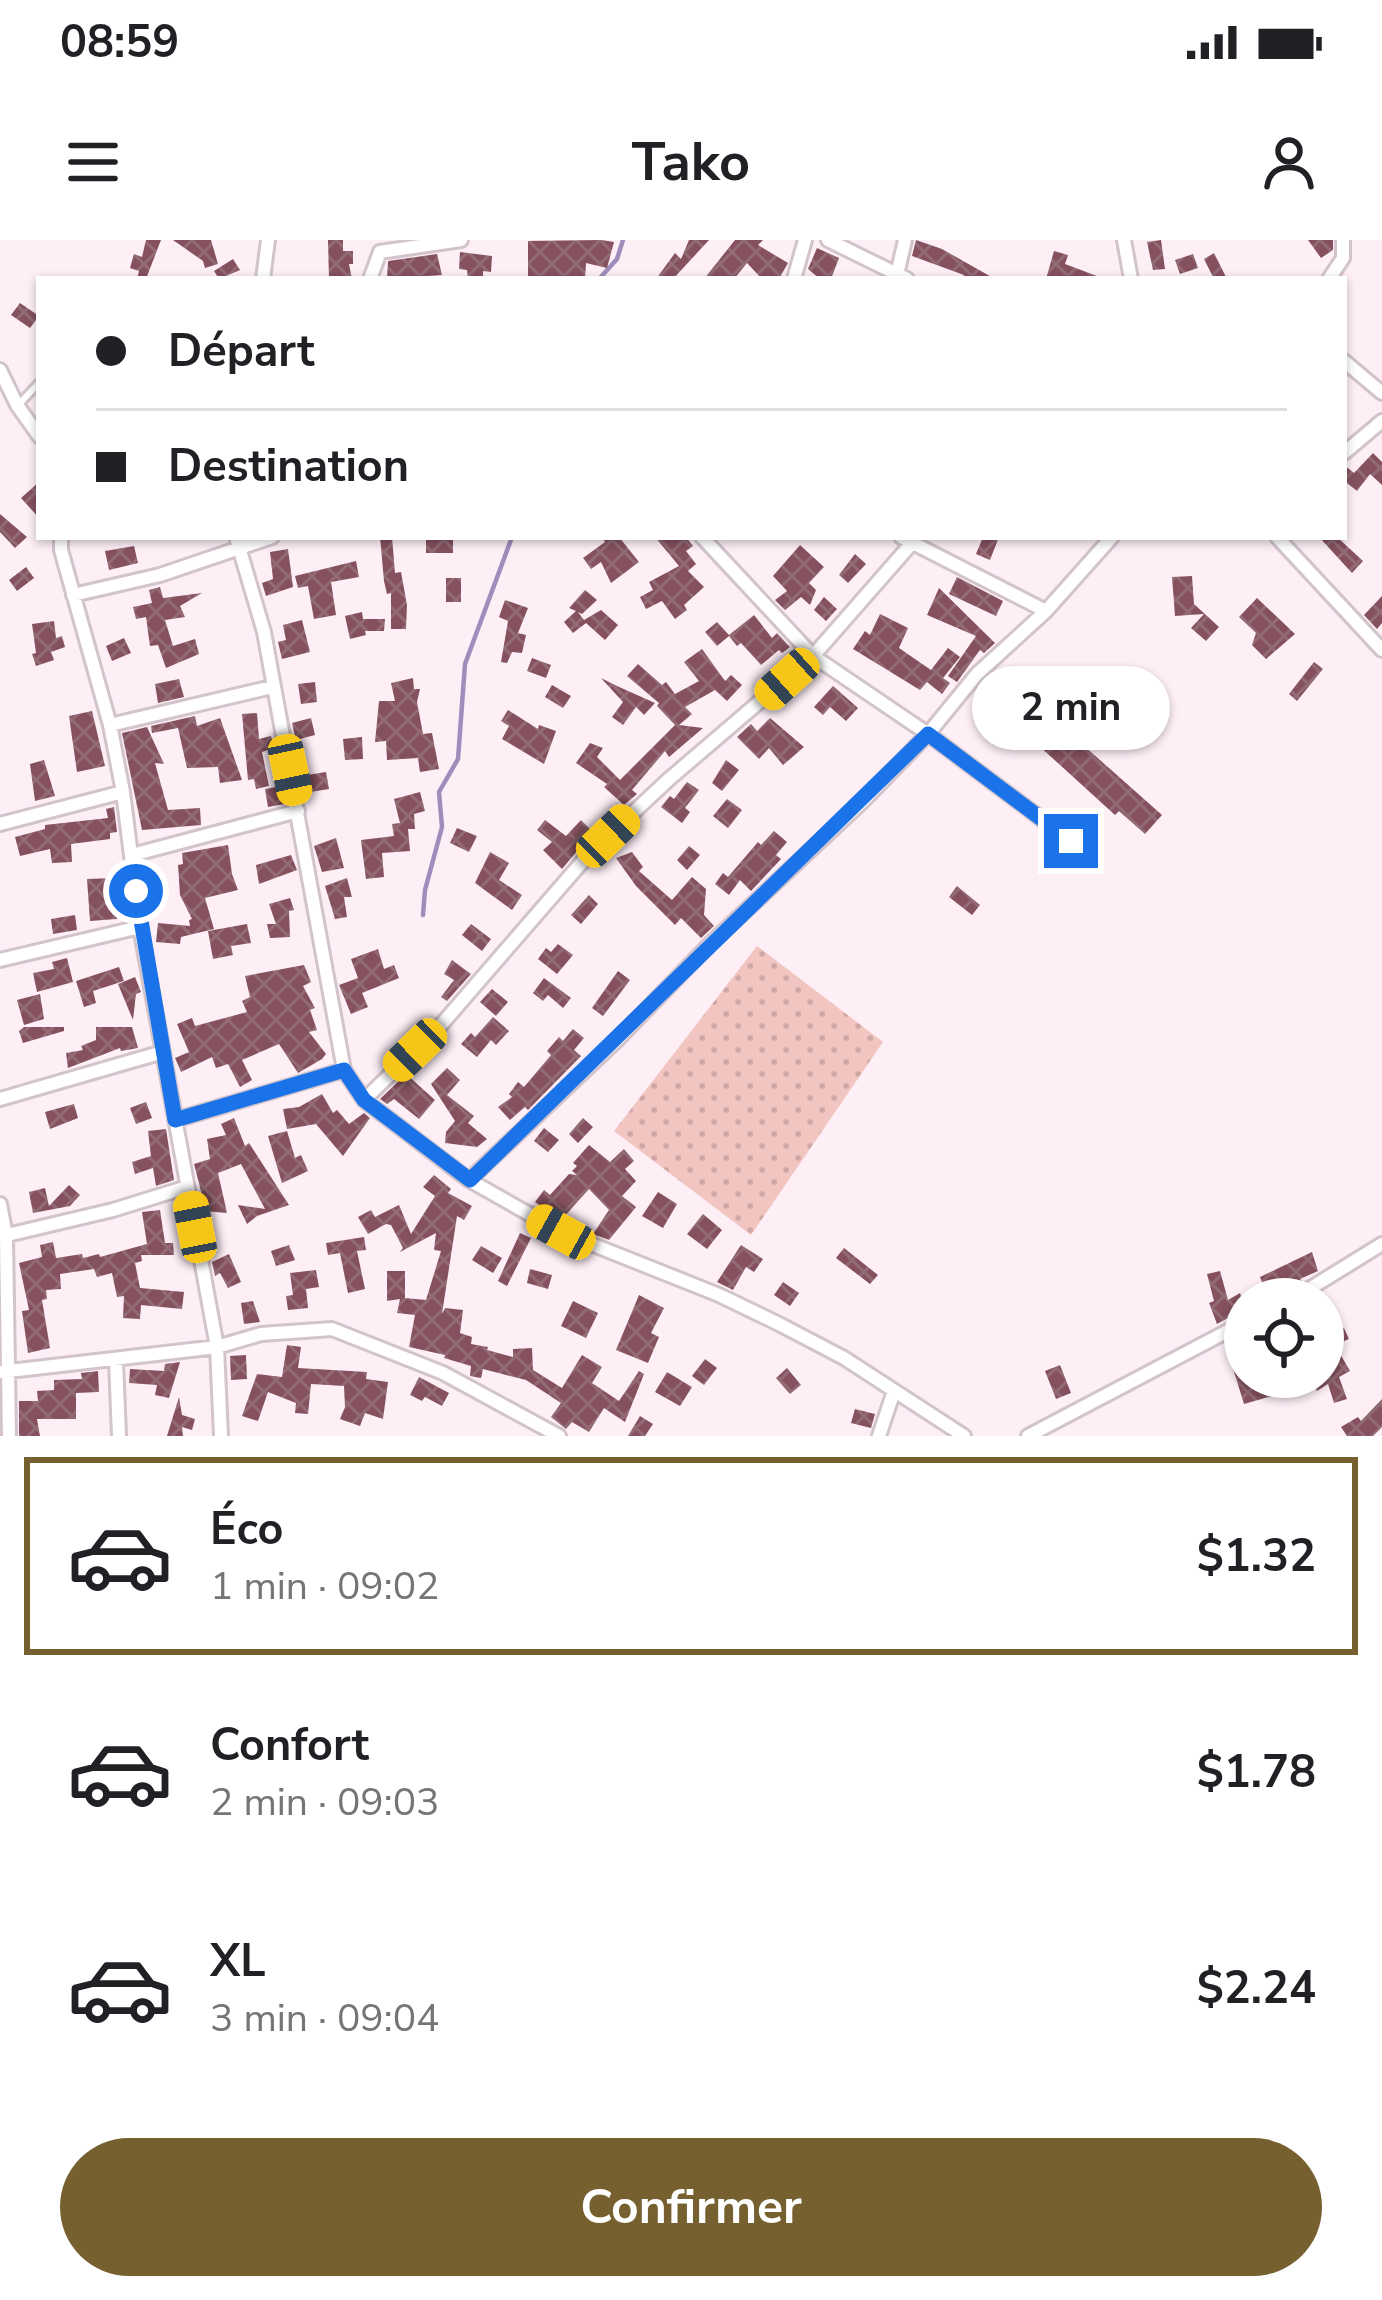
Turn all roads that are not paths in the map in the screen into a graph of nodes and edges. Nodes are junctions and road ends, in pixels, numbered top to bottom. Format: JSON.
{"nodes":[{"id":1,"x":268,"y":240,"type":"edge"},
{"id":2,"x":461,"y":240,"type":"edge"},
{"id":3,"x":805,"y":240,"type":"edge"},
{"id":4,"x":828,"y":240,"type":"edge"},
{"id":5,"x":905,"y":240,"type":"edge"},
{"id":6,"x":1124,"y":240,"type":"edge"},
{"id":7,"x":1343,"y":240,"type":"edge"},
{"id":8,"x":263,"y":276,"type":"edge"},
{"id":9,"x":371,"y":276,"type":"edge"},
{"id":10,"x":795,"y":276,"type":"edge"},
{"id":11,"x":898,"y":276,"type":"edge"},
{"id":12,"x":900,"y":276,"type":"edge"},
{"id":13,"x":1130,"y":276,"type":"edge"},
{"id":14,"x":1331,"y":276,"type":"edge"},
{"id":15,"x":1347,"y":364,"type":"edge"},
{"id":16,"x":0,"y":370,"type":"edge"},
{"id":17,"x":36,"y":386,"type":"edge"},
{"id":18,"x":1382,"y":393,"type":"edge"},
{"id":19,"x":17,"y":405,"type":"junction"},
{"id":20,"x":1382,"y":422,"type":"edge"},
{"id":21,"x":36,"y":432,"type":"edge"},
{"id":22,"x":1347,"y":451,"type":"edge"},
{"id":23,"x":63,"y":540,"type":"edge"},
{"id":24,"x":705,"y":540,"type":"edge"},
{"id":25,"x":906,"y":540,"type":"edge"},
{"id":26,"x":1109,"y":540,"type":"edge"},
{"id":27,"x":1280,"y":540,"type":"edge"},
{"id":28,"x":237,"y":543,"type":"edge"},
{"id":29,"x":73,"y":595,"type":"junction"},
{"id":30,"x":1046,"y":610,"type":"junction"},
{"id":31,"x":1382,"y":650,"type":"edge"},
{"id":32,"x":813,"y":656,"type":"junction"},
{"id":33,"x":272,"y":687,"type":"junction"},
{"id":34,"x":110,"y":724,"type":"junction"},
{"id":35,"x":928,"y":734,"type":"junction"},
{"id":36,"x":123,"y":792,"type":"junction"},
{"id":37,"x":298,"y":811,"type":"junction"},
{"id":38,"x":0,"y":824,"type":"edge"},
{"id":39,"x":1071,"y":841,"type":"dead end"},
{"id":40,"x":132,"y":855,"type":"junction"},
{"id":41,"x":140,"y":927,"type":"junction"},
{"id":42,"x":0,"y":960,"type":"edge"},
{"id":43,"x":163,"y":1052,"type":"junction"},
{"id":44,"x":344,"y":1070,"type":"junction"},
{"id":45,"x":0,"y":1099,"type":"edge"},
{"id":46,"x":364,"y":1100,"type":"junction"},
{"id":47,"x":175,"y":1120,"type":"junction"},
{"id":48,"x":470,"y":1180,"type":"junction"},
{"id":49,"x":187,"y":1187,"type":"junction"},
{"id":50,"x":0,"y":1204,"type":"edge"},
{"id":51,"x":3,"y":1236,"type":"edge"},
{"id":52,"x":1382,"y":1244,"type":"edge"},
{"id":53,"x":1327,"y":1278,"type":"edge"},
{"id":54,"x":1224,"y":1333,"type":"edge"},
{"id":55,"x":217,"y":1347,"type":"junction"},
{"id":56,"x":116,"y":1361,"type":"junction"},
{"id":57,"x":3,"y":1371,"type":"edge"},
{"id":58,"x":894,"y":1390,"type":"junction"},
{"id":59,"x":9,"y":1436,"type":"edge"},
{"id":60,"x":119,"y":1436,"type":"edge"},
{"id":61,"x":220,"y":1436,"type":"edge"},
{"id":62,"x":559,"y":1436,"type":"edge"},
{"id":63,"x":879,"y":1436,"type":"edge"},
{"id":64,"x":964,"y":1436,"type":"edge"},
{"id":65,"x":1028,"y":1436,"type":"edge"}],
"edges":[{"from":1,"to":8,"type":"street"},
{"from":2,"to":9,"type":"street"},
{"from":3,"to":10,"type":"street"},
{"from":4,"to":11,"type":"street"},
{"from":5,"to":12,"type":"street"},
{"from":6,"to":13,"type":"street"},
{"from":7,"to":14,"type":"street"},
{"from":15,"to":18,"type":"street"},
{"from":16,"to":19,"type":"street"},
{"from":17,"to":19,"type":"lane"},
{"from":19,"to":21,"type":"street"},
{"from":20,"to":22,"type":"street"},
{"from":23,"to":29,"type":"street"},
{"from":24,"to":32,"type":"street"},
{"from":25,"to":30,"type":"street"},
{"from":25,"to":32,"type":"street"},
{"from":26,"to":30,"type":"street"},
{"from":27,"to":31,"type":"street"},
{"from":28,"to":29,"type":"street"},
{"from":28,"to":33,"type":"street"},
{"from":29,"to":34,"type":"street"},
{"from":30,"to":35,"type":"street"},
{"from":32,"to":35,"type":"street"},
{"from":32,"to":46,"type":"street"},
{"from":33,"to":34,"type":"street"},
{"from":33,"to":37,"type":"street"},
{"from":34,"to":36,"type":"street"},
{"from":35,"to":39,"type":"street"},
{"from":35,"to":48,"type":"street"},
{"from":36,"to":38,"type":"street"},
{"from":36,"to":40,"type":"street"},
{"from":37,"to":40,"type":"street"},
{"from":37,"to":44,"type":"street"},
{"from":40,"to":41,"type":"street"},
{"from":41,"to":42,"type":"street"},
{"from":41,"to":43,"type":"street"},
{"from":43,"to":45,"type":"street"},
{"from":43,"to":47,"type":"street"},
{"from":44,"to":46,"type":"street"},
{"from":44,"to":47,"type":"street"},
{"from":46,"to":48,"type":"street"},
{"from":47,"to":49,"type":"street"},
{"from":48,"to":58,"type":"street"},
{"from":49,"to":51,"type":"street"},
{"from":49,"to":55,"type":"street"},
{"from":50,"to":51,"type":"street"},
{"from":51,"to":57,"type":"street"},
{"from":52,"to":53,"type":"street"},
{"from":54,"to":65,"type":"street"},
{"from":55,"to":56,"type":"street"},
{"from":55,"to":61,"type":"street"},
{"from":55,"to":62,"type":"street"},
{"from":56,"to":57,"type":"street"},
{"from":56,"to":60,"type":"street"},
{"from":57,"to":59,"type":"street"},
{"from":58,"to":63,"type":"street"},
{"from":58,"to":64,"type":"street"}]}
